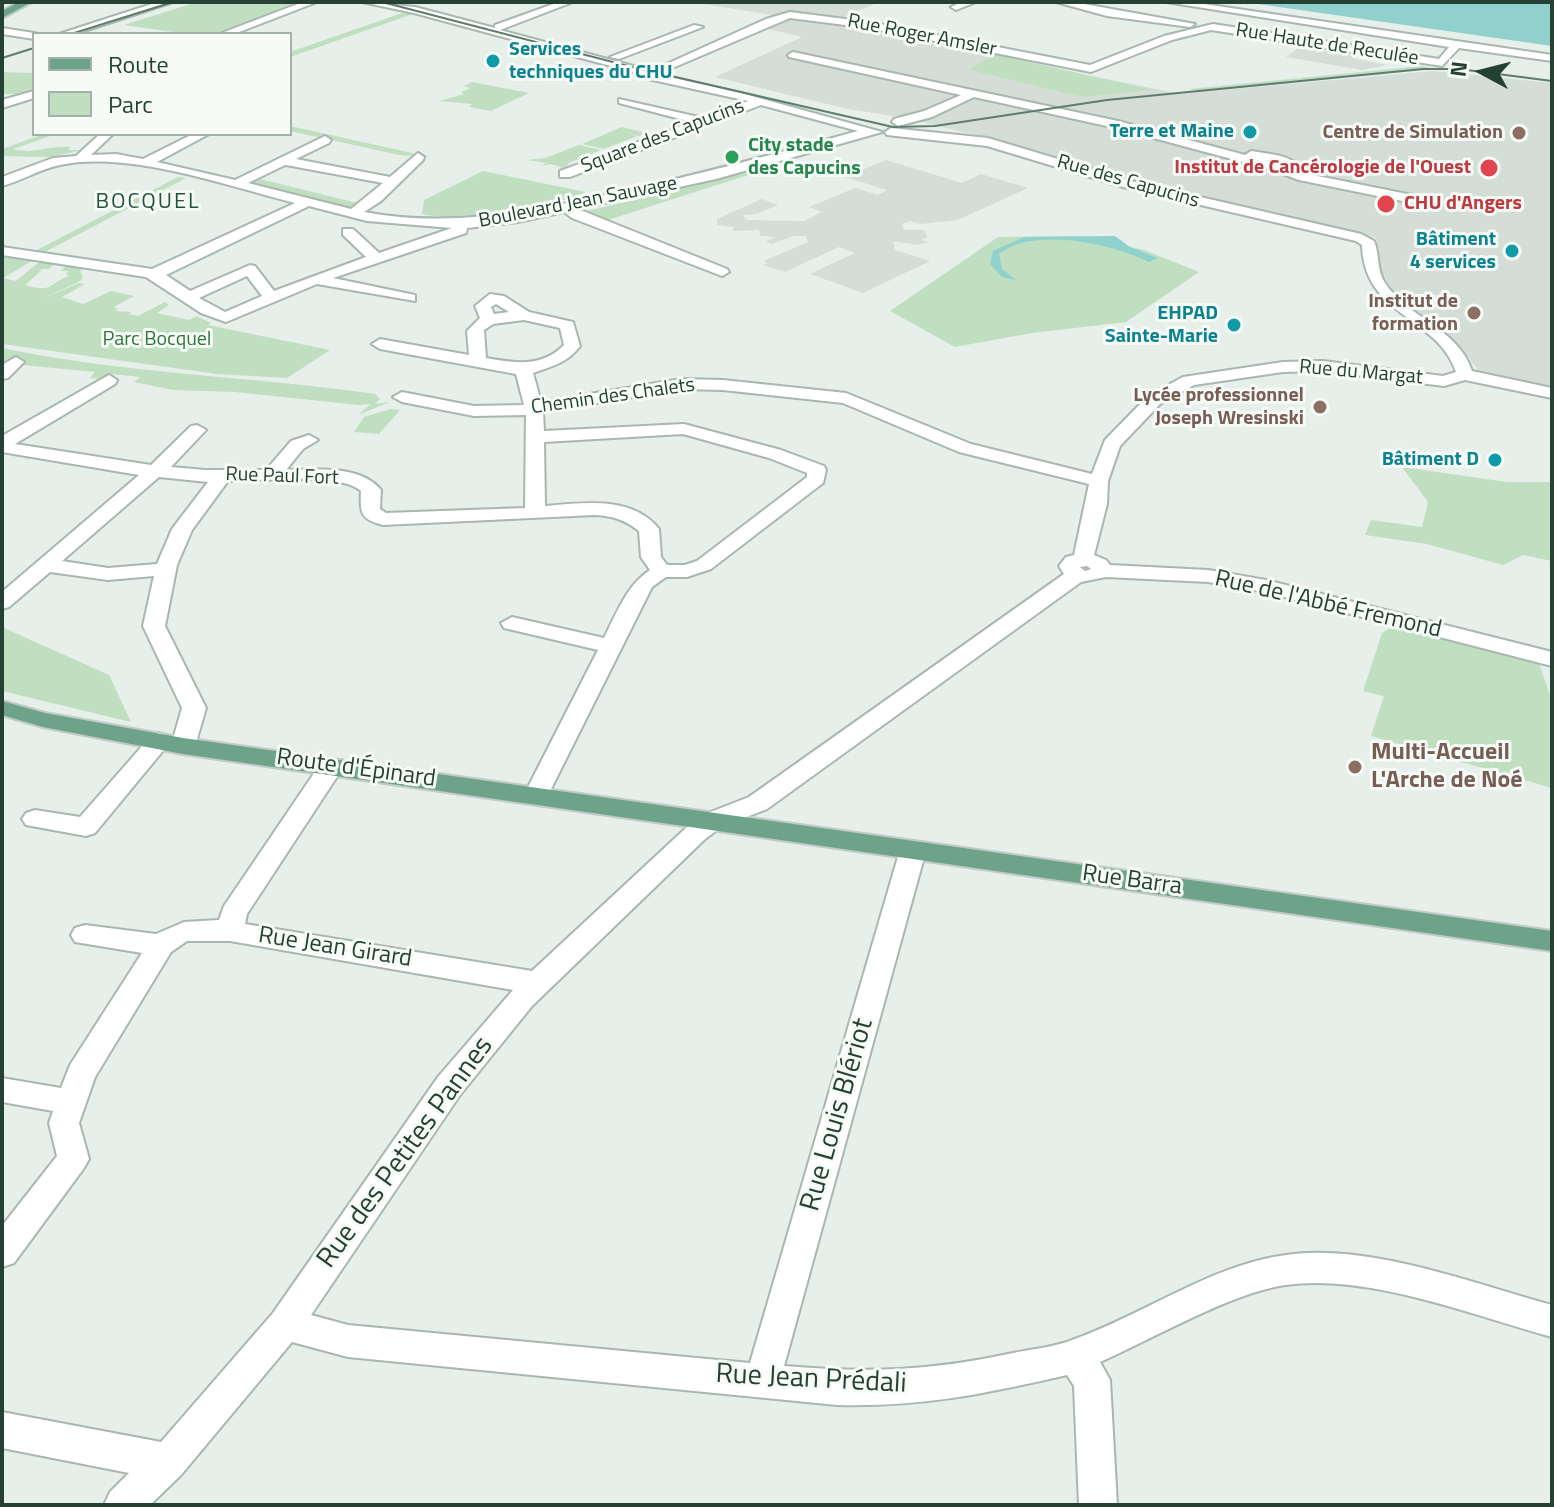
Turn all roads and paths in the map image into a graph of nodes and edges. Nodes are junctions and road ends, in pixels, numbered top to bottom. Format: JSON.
{"nodes":[{"id":1,"x":19,"y":2,"type":"edge"},
{"id":2,"x":27,"y":2,"type":"edge"},
{"id":3,"x":168,"y":2,"type":"edge"},
{"id":4,"x":185,"y":2,"type":"edge"},
{"id":5,"x":312,"y":2,"type":"edge"},
{"id":6,"x":367,"y":2,"type":"edge"},
{"id":7,"x":410,"y":2,"type":"edge"},
{"id":8,"x":568,"y":2,"type":"edge"},
{"id":9,"x":971,"y":2,"type":"edge"},
{"id":10,"x":1061,"y":2,"type":"edge"},
{"id":11,"x":1171,"y":2,"type":"edge"},
{"id":12,"x":956,"y":7,"type":"dead end"},
{"id":13,"x":2,"y":13,"type":"edge"},
{"id":14,"x":1238,"y":14,"type":"junction"},
{"id":15,"x":1191,"y":25,"type":"junction"},
{"id":16,"x":1211,"y":26,"type":"junction"},
{"id":17,"x":499,"y":27,"type":"junction"},
{"id":18,"x":698,"y":27,"type":"dead end"},
{"id":19,"x":2,"y":31,"type":"edge"},
{"id":20,"x":70,"y":32,"type":"edge"},
{"id":21,"x":90,"y":32,"type":"edge"},
{"id":22,"x":230,"y":32,"type":"edge"},
{"id":23,"x":32,"y":36,"type":"edge"},
{"id":24,"x":1168,"y":38,"type":"junction"},
{"id":25,"x":1456,"y":45,"type":"junction"},
{"id":26,"x":793,"y":55,"type":"dead end"},
{"id":27,"x":615,"y":57,"type":"junction"},
{"id":28,"x":1552,"y":58,"type":"edge"},
{"id":29,"x":662,"y":70,"type":"junction"},
{"id":30,"x":972,"y":94,"type":"junction"},
{"id":31,"x":32,"y":95,"type":"edge"},
{"id":32,"x":623,"y":101,"type":"dead end"},
{"id":33,"x":760,"y":101,"type":"junction"},
{"id":34,"x":2,"y":104,"type":"edge"},
{"id":35,"x":704,"y":122,"type":"junction"},
{"id":36,"x":870,"y":126,"type":"junction"},
{"id":37,"x":896,"y":128,"type":"junction"},
{"id":38,"x":105,"y":136,"type":"edge"},
{"id":39,"x":199,"y":136,"type":"edge"},
{"id":40,"x":325,"y":140,"type":"dead end"},
{"id":41,"x":418,"y":157,"type":"dead end"},
{"id":42,"x":81,"y":158,"type":"junction"},
{"id":43,"x":14,"y":161,"type":"dead end"},
{"id":44,"x":286,"y":161,"type":"junction"},
{"id":45,"x":145,"y":163,"type":"junction"},
{"id":46,"x":42,"y":165,"type":"junction"},
{"id":47,"x":565,"y":174,"type":"dead end"},
{"id":48,"x":392,"y":181,"type":"junction"},
{"id":49,"x":2,"y":182,"type":"edge"},
{"id":50,"x":236,"y":184,"type":"junction"},
{"id":51,"x":1412,"y":199,"type":"dead end"},
{"id":52,"x":305,"y":203,"type":"junction"},
{"id":53,"x":566,"y":207,"type":"junction"},
{"id":54,"x":352,"y":214,"type":"junction"},
{"id":55,"x":463,"y":224,"type":"junction"},
{"id":56,"x":348,"y":232,"type":"dead end"},
{"id":57,"x":2,"y":251,"type":"edge"},
{"id":58,"x":378,"y":260,"type":"junction"},
{"id":59,"x":722,"y":272,"type":"dead end"},
{"id":60,"x":152,"y":274,"type":"junction"},
{"id":61,"x":318,"y":279,"type":"junction"},
{"id":62,"x":191,"y":296,"type":"junction"},
{"id":63,"x":272,"y":298,"type":"junction"},
{"id":64,"x":410,"y":298,"type":"dead end"},
{"id":65,"x":380,"y":344,"type":"dead end"},
{"id":66,"x":478,"y":360,"type":"junction"},
{"id":67,"x":16,"y":362,"type":"dead end"},
{"id":68,"x":524,"y":370,"type":"junction"},
{"id":69,"x":2,"y":374,"type":"edge"},
{"id":70,"x":1465,"y":375,"type":"junction"},
{"id":71,"x":109,"y":380,"type":"dead end"},
{"id":72,"x":1552,"y":393,"type":"edge"},
{"id":73,"x":402,"y":397,"type":"dead end"},
{"id":74,"x":534,"y":408,"type":"junction"},
{"id":75,"x":197,"y":430,"type":"dead end"},
{"id":76,"x":535,"y":437,"type":"junction"},
{"id":77,"x":309,"y":440,"type":"dead end"},
{"id":78,"x":2,"y":445,"type":"edge"},
{"id":79,"x":152,"y":471,"type":"junction"},
{"id":80,"x":272,"y":475,"type":"junction"},
{"id":81,"x":222,"y":476,"type":"junction"},
{"id":82,"x":1099,"y":481,"type":"junction"},
{"id":83,"x":535,"y":513,"type":"junction"},
{"id":84,"x":45,"y":565,"type":"junction"},
{"id":85,"x":1080,"y":567,"type":"junction"},
{"id":86,"x":166,"y":569,"type":"junction"},
{"id":87,"x":661,"y":571,"type":"junction"},
{"id":88,"x":2,"y":603,"type":"edge"},
{"id":89,"x":512,"y":623,"type":"dead end"},
{"id":90,"x":611,"y":646,"type":"junction"},
{"id":91,"x":1552,"y":659,"type":"edge"},
{"id":92,"x":2,"y":708,"type":"edge"},
{"id":93,"x":171,"y":743,"type":"junction"},
{"id":94,"x":332,"y":766,"type":"junction"},
{"id":95,"x":536,"y":795,"type":"junction"},
{"id":96,"x":35,"y":819,"type":"dead end"},
{"id":97,"x":712,"y":821,"type":"junction"},
{"id":98,"x":913,"y":850,"type":"junction"},
{"id":99,"x":230,"y":931,"type":"junction"},
{"id":100,"x":85,"y":935,"type":"dead end"},
{"id":101,"x":1552,"y":941,"type":"edge"},
{"id":102,"x":161,"y":945,"type":"junction"},
{"id":103,"x":537,"y":983,"type":"junction"},
{"id":104,"x":2,"y":1090,"type":"edge"},
{"id":105,"x":71,"y":1102,"type":"junction"},
{"id":106,"x":2,"y":1252,"type":"edge"},
{"id":107,"x":1552,"y":1321,"type":"edge"},
{"id":108,"x":285,"y":1324,"type":"junction"},
{"id":109,"x":1074,"y":1357,"type":"junction"},
{"id":110,"x":763,"y":1379,"type":"junction"},
{"id":111,"x":2,"y":1430,"type":"edge"},
{"id":112,"x":168,"y":1462,"type":"junction"},
{"id":113,"x":123,"y":1505,"type":"edge"},
{"id":114,"x":1098,"y":1505,"type":"edge"}],
"edges":[{"from":1,"to":13,"type":"main road"},
{"from":2,"to":13,"type":"main road"},
{"from":3,"to":20,"type":"street"},
{"from":4,"to":21,"type":"street"},
{"from":5,"to":22,"type":"street"},
{"from":6,"to":29,"type":"street"},
{"from":7,"to":17,"type":"street"},
{"from":8,"to":17,"type":"street"},
{"from":9,"to":12,"type":"street"},
{"from":10,"to":15,"type":"street"},
{"from":11,"to":14,"type":"street"},
{"from":14,"to":16,"type":"street"},
{"from":14,"to":25,"type":"street"},
{"from":15,"to":16,"type":"street","name":"Rue Haute de Reculée"},
{"from":15,"to":24,"type":"street"},
{"from":16,"to":24,"type":"street"},
{"from":16,"to":25,"type":"street","name":"Rue Haute de Reculée"},
{"from":17,"to":27,"type":"street"},
{"from":18,"to":27,"type":"street"},
{"from":19,"to":23,"type":"street"},
{"from":24,"to":29,"type":"street","name":"Rue Roger Amsler"},
{"from":25,"to":28,"type":"street"},
{"from":26,"to":30,"type":"street"},
{"from":27,"to":29,"type":"street"},
{"from":29,"to":33,"type":"street"},
{"from":29,"to":36,"type":"street"},
{"from":30,"to":37,"type":"street"},
{"from":30,"to":51,"type":"street"},
{"from":31,"to":34,"type":"street"},
{"from":32,"to":35,"type":"street"},
{"from":33,"to":35,"type":"street","name":"Square des Capucins"},
{"from":33,"to":36,"type":"street"},
{"from":35,"to":47,"type":"street","name":"Square des Capucins"},
{"from":36,"to":37,"type":"street","name":"Rue des Capucins"},
{"from":36,"to":53,"type":"street","name":"Boulevard Jean Sauvage"},
{"from":37,"to":70,"type":"street","name":"Rue des Capucins"},
{"from":38,"to":42,"type":"street"},
{"from":39,"to":45,"type":"street"},
{"from":40,"to":44,"type":"street"},
{"from":41,"to":48,"type":"street"},
{"from":42,"to":45,"type":"street","name":"Boulevard Jean Sauvage"},
{"from":42,"to":46,"type":"street","name":"Boulevard Jean Sauvage"},
{"from":43,"to":46,"type":"street"},
{"from":44,"to":48,"type":"street"},
{"from":44,"to":50,"type":"street"},
{"from":45,"to":50,"type":"street","name":"Boulevard Jean Sauvage"},
{"from":46,"to":49,"type":"street","name":"Boulevard Jean Sauvage"},
{"from":48,"to":54,"type":"street"},
{"from":50,"to":52,"type":"street","name":"Boulevard Jean Sauvage"},
{"from":52,"to":54,"type":"street","name":"Boulevard Jean Sauvage"},
{"from":52,"to":60,"type":"street"},
{"from":53,"to":55,"type":"street","name":"Boulevard Jean Sauvage"},
{"from":53,"to":59,"type":"street"},
{"from":54,"to":55,"type":"street","name":"Boulevard Jean Sauvage"},
{"from":55,"to":58,"type":"street"},
{"from":56,"to":58,"type":"street"},
{"from":57,"to":60,"type":"street"},
{"from":58,"to":61,"type":"street"},
{"from":60,"to":62,"type":"street"},
{"from":61,"to":63,"type":"street"},
{"from":61,"to":64,"type":"street"},
{"from":62,"to":63,"type":"street"},
{"from":62,"to":63,"type":"street"},
{"from":65,"to":66,"type":"street"},
{"from":66,"to":68,"type":"street"},
{"from":66,"to":68,"type":"street"},
{"from":67,"to":69,"type":"street"},
{"from":68,"to":74,"type":"street"},
{"from":70,"to":72,"type":"street","name":"Rue du Margat"},
{"from":70,"to":82,"type":"street","name":"Rue du Margat"},
{"from":71,"to":78,"type":"street"},
{"from":73,"to":74,"type":"street","name":"Chemin des Chalets"},
{"from":74,"to":76,"type":"street"},
{"from":74,"to":82,"type":"street","name":"Chemin des Chalets"},
{"from":75,"to":79,"type":"street"},
{"from":76,"to":83,"type":"street"},
{"from":76,"to":87,"type":"street"},
{"from":77,"to":80,"type":"street"},
{"from":78,"to":79,"type":"street","name":"Rue Paul Fort"},
{"from":79,"to":81,"type":"street","name":"Rue Paul Fort"},
{"from":79,"to":84,"type":"street"},
{"from":80,"to":81,"type":"street","name":"Rue Paul Fort"},
{"from":80,"to":83,"type":"street","name":"Rue Paul Fort"},
{"from":81,"to":86,"type":"street"},
{"from":82,"to":85,"type":"street","name":"Rue du Margat"},
{"from":83,"to":87,"type":"street"},
{"from":84,"to":86,"type":"street"},
{"from":84,"to":88,"type":"street"},
{"from":85,"to":91,"type":"street","name":"Rue de l'Abbé Fremond"},
{"from":85,"to":97,"type":"street","name":"Rue de l'Abbé Fremond"},
{"from":86,"to":93,"type":"street"},
{"from":87,"to":90,"type":"street"},
{"from":89,"to":90,"type":"street"},
{"from":90,"to":95,"type":"street"},
{"from":92,"to":93,"type":"main road","name":"Route d'Épinard"},
{"from":93,"to":94,"type":"main road","name":"Route d'Épinard"},
{"from":93,"to":96,"type":"street"},
{"from":94,"to":95,"type":"main road","name":"Route d'Épinard"},
{"from":94,"to":99,"type":"street","name":"Rue Jean Girard"},
{"from":95,"to":97,"type":"main road","name":"Route d'Épinard"},
{"from":97,"to":98,"type":"main road","name":"Rue Barra"},
{"from":97,"to":103,"type":"street","name":"Rue des Petites Pannes"},
{"from":98,"to":101,"type":"main road","name":"Rue Barra"},
{"from":98,"to":110,"type":"street","name":"Rue Louis Blériot"},
{"from":99,"to":102,"type":"street"},
{"from":99,"to":103,"type":"street","name":"Rue Jean Girard"},
{"from":100,"to":102,"type":"street"},
{"from":102,"to":105,"type":"street"},
{"from":103,"to":108,"type":"street","name":"Rue des Petites Pannes"},
{"from":104,"to":105,"type":"street"},
{"from":105,"to":106,"type":"street"},
{"from":107,"to":109,"type":"street","name":"Rue Jean Prédali"},
{"from":108,"to":110,"type":"street","name":"Rue Jean Prédali"},
{"from":108,"to":112,"type":"street","name":"Rue des Petites Pannes"},
{"from":109,"to":110,"type":"street","name":"Rue Jean Prédali"},
{"from":109,"to":114,"type":"street"},
{"from":111,"to":112,"type":"street"},
{"from":112,"to":113,"type":"street","name":"Rue des Petites Pannes"}]}
